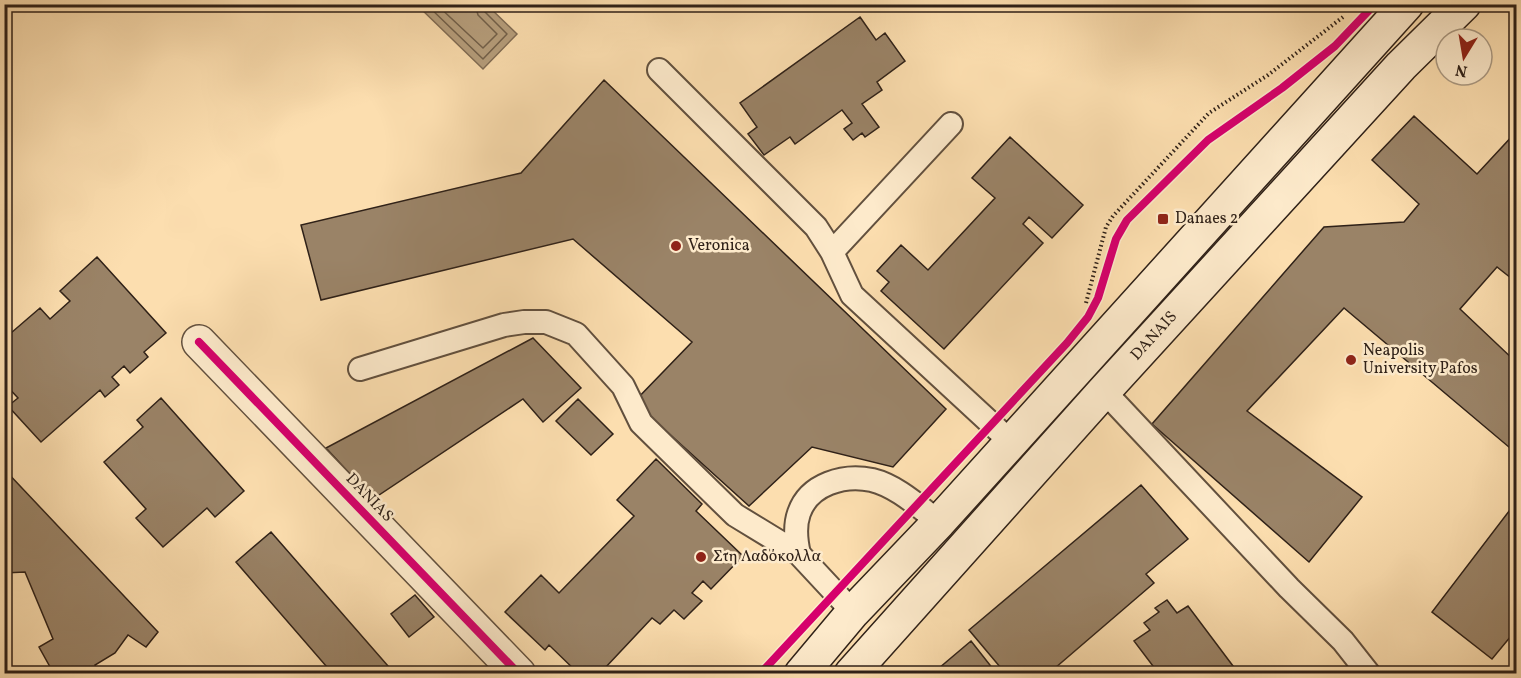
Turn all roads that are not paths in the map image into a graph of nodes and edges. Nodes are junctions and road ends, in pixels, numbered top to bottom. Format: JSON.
{"nodes":[{"id":1,"x":1407,"y":4,"type":"edge"},
{"id":2,"x":1464,"y":4,"type":"edge"},
{"id":3,"x":659,"y":70,"type":"dead end"},
{"id":4,"x":951,"y":124,"type":"dead end"},
{"id":5,"x":832,"y":252,"type":"junction"},
{"id":6,"x":199,"y":342,"type":"dead end"},
{"id":7,"x":360,"y":369,"type":"dead end"},
{"id":8,"x":1104,"y":391,"type":"junction"},
{"id":9,"x":1011,"y":442,"type":"junction"},
{"id":10,"x":939,"y":522,"type":"junction"},
{"id":11,"x":799,"y":555,"type":"junction"},
{"id":12,"x":853,"y":612,"type":"junction"},
{"id":13,"x":519,"y":674,"type":"edge"},
{"id":14,"x":801,"y":674,"type":"edge"},
{"id":15,"x":851,"y":674,"type":"edge"},
{"id":16,"x":1369,"y":674,"type":"edge"}],
"edges":[{"from":1,"to":9,"type":"main road"},
{"from":2,"to":8,"type":"main road","name":"DANAIS"},
{"from":3,"to":5,"type":"lane"},
{"from":4,"to":5,"type":"lane"},
{"from":5,"to":9,"type":"lane"},
{"from":6,"to":13,"type":"main road","name":"DANIAS"},
{"from":7,"to":11,"type":"lane"},
{"from":8,"to":15,"type":"main road","name":"DANAIS"},
{"from":8,"to":16,"type":"lane"},
{"from":9,"to":10,"type":"main road"},
{"from":10,"to":11,"type":"lane"},
{"from":10,"to":12,"type":"main road"},
{"from":11,"to":12,"type":"lane"},
{"from":12,"to":14,"type":"main road"}]}
